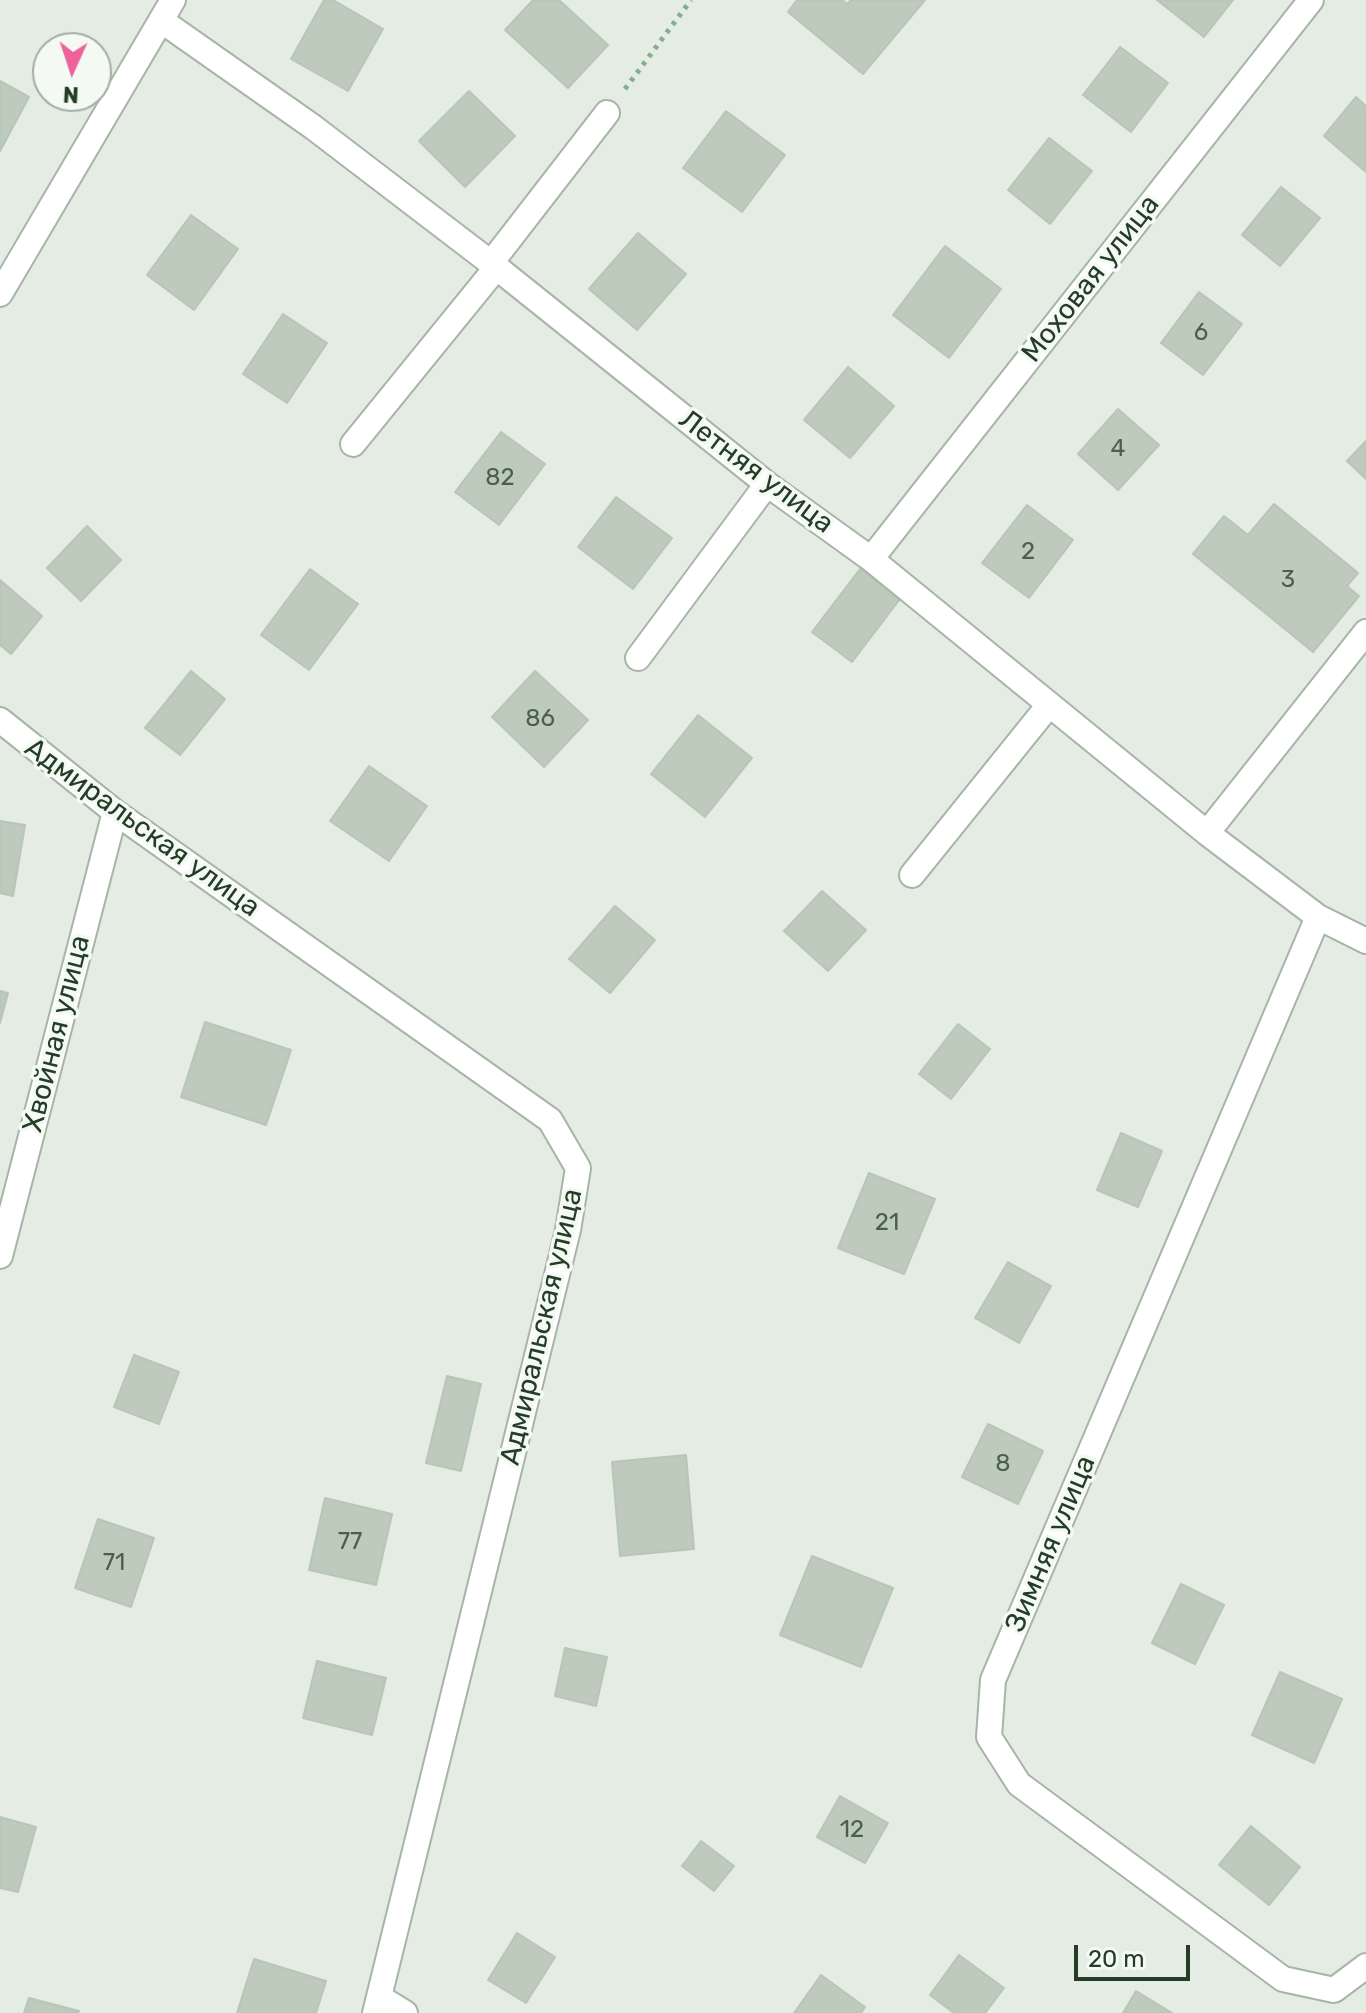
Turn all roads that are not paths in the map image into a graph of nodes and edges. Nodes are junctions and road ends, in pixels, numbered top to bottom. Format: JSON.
{"nodes":[{"id":1,"x":1311,"y":0,"type":"edge"},
{"id":2,"x":167,"y":10,"type":"edge"},
{"id":3,"x":607,"y":113,"type":"road end"},
{"id":4,"x":494,"y":265,"type":"junction"},
{"id":5,"x":0,"y":294,"type":"edge"},
{"id":6,"x":353,"y":444,"type":"dead end"},
{"id":7,"x":767,"y":484,"type":"junction"},
{"id":8,"x":871,"y":559,"type":"junction"},
{"id":9,"x":1366,"y":632,"type":"edge"},
{"id":10,"x":638,"y":658,"type":"dead end"},
{"id":11,"x":1049,"y":705,"type":"junction"},
{"id":12,"x":0,"y":720,"type":"edge"},
{"id":13,"x":115,"y":812,"type":"junction"},
{"id":14,"x":1207,"y":833,"type":"junction"},
{"id":15,"x":912,"y":875,"type":"dead end"},
{"id":16,"x":1318,"y":917,"type":"junction"},
{"id":17,"x":1366,"y":941,"type":"edge"},
{"id":18,"x":0,"y":1256,"type":"edge"},
{"id":19,"x":1366,"y":1966,"type":"edge"},
{"id":20,"x":377,"y":2005,"type":"edge"},
{"id":21,"x":405,"y":2013,"type":"edge"}],
"edges":[{"from":1,"to":8,"type":"street","name":"Моховая улица"},
{"from":2,"to":4,"type":"street","name":"Летняя улица"},
{"from":2,"to":5,"type":"street"},
{"from":3,"to":4,"type":"street"},
{"from":4,"to":6,"type":"street"},
{"from":4,"to":7,"type":"street","name":"Летняя улица"},
{"from":7,"to":8,"type":"street","name":"Летняя улица"},
{"from":7,"to":10,"type":"street"},
{"from":8,"to":11,"type":"street","name":"Летняя улица"},
{"from":9,"to":14,"type":"street"},
{"from":11,"to":14,"type":"street","name":"Летняя улица"},
{"from":11,"to":15,"type":"street"},
{"from":12,"to":13,"type":"street","name":"Адмиральская улица"},
{"from":13,"to":18,"type":"street","name":"Хвойная улица"},
{"from":13,"to":20,"type":"street","name":"Адмиральская улица"},
{"from":14,"to":16,"type":"street","name":"Летняя улица"},
{"from":16,"to":17,"type":"street","name":"Летняя улица"},
{"from":16,"to":19,"type":"street","name":"Зимняя улица"},
{"from":20,"to":21,"type":"street"}]}
